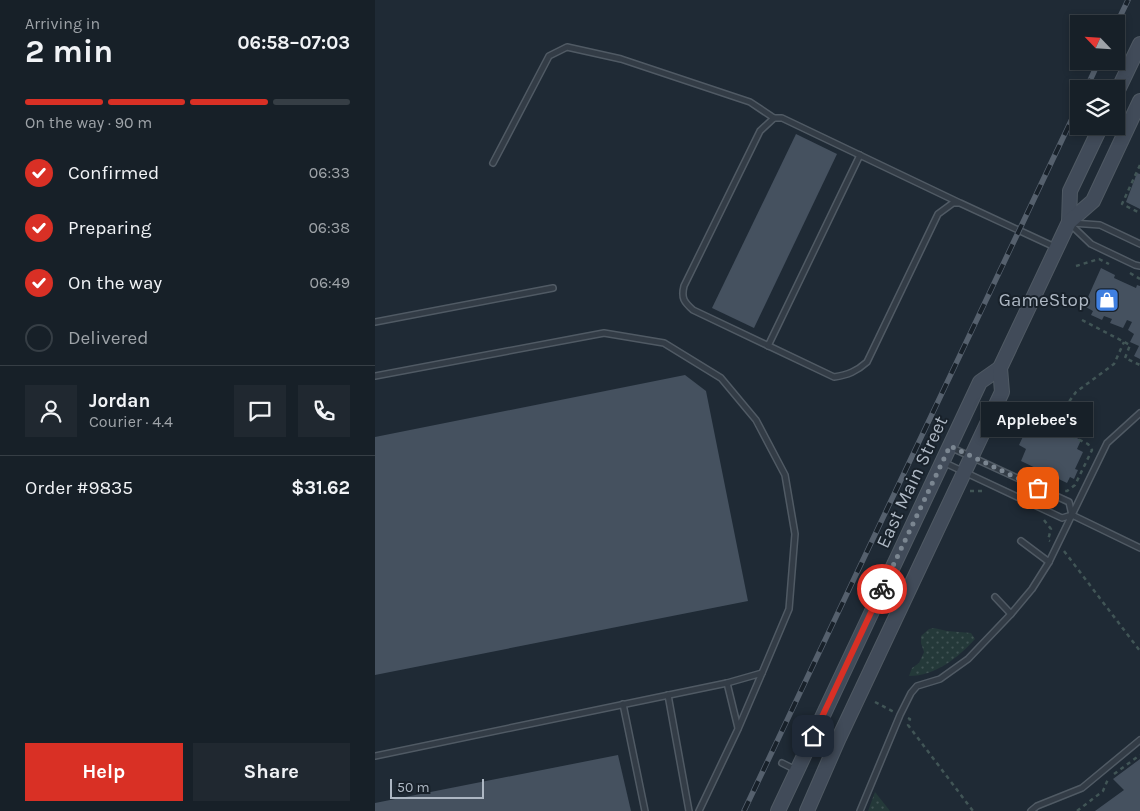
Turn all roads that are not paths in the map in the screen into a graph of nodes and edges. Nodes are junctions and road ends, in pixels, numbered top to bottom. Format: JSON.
{"nodes":[{"id":1,"x":1140,"y":44,"type":"edge"},
{"id":2,"x":1123,"y":80,"type":"edge"},
{"id":3,"x":1140,"y":101,"type":"edge"},
{"id":4,"x":774,"y":118,"type":"junction"},
{"id":5,"x":1097,"y":135,"type":"edge"},
{"id":6,"x":860,"y":155,"type":"junction"},
{"id":7,"x":493,"y":163,"type":"dead end"},
{"id":8,"x":960,"y":203,"type":"junction"},
{"id":9,"x":1069,"y":222,"type":"junction"},
{"id":10,"x":1140,"y":244,"type":"edge"},
{"id":11,"x":1057,"y":248,"type":"junction"},
{"id":12,"x":1140,"y":266,"type":"edge"},
{"id":13,"x":553,"y":288,"type":"dead end"},
{"id":14,"x":375,"y":322,"type":"edge"},
{"id":15,"x":768,"y":346,"type":"junction"},
{"id":16,"x":1000,"y":368,"type":"junction"},
{"id":17,"x":375,"y":376,"type":"edge"},
{"id":18,"x":1140,"y":414,"type":"edge"},
{"id":19,"x":950,"y":446,"type":"junction"},
{"id":20,"x":972,"y":457,"type":"junction"},
{"id":21,"x":942,"y":462,"type":"junction"},
{"id":22,"x":965,"y":472,"type":"junction"},
{"id":23,"x":1072,"y":515,"type":"junction"},
{"id":24,"x":1021,"y":541,"type":"dead end"},
{"id":25,"x":1140,"y":548,"type":"edge"},
{"id":26,"x":1049,"y":562,"type":"junction"},
{"id":27,"x":995,"y":597,"type":"dead end"},
{"id":28,"x":1011,"y":614,"type":"junction"},
{"id":29,"x":762,"y":674,"type":"junction"},
{"id":30,"x":727,"y":683,"type":"junction"},
{"id":31,"x":668,"y":695,"type":"junction"},
{"id":32,"x":623,"y":704,"type":"junction"},
{"id":33,"x":738,"y":729,"type":"junction"},
{"id":34,"x":1140,"y":740,"type":"edge"},
{"id":35,"x":375,"y":756,"type":"edge"},
{"id":36,"x":781,"y":763,"type":"dead end"},
{"id":37,"x":797,"y":770,"type":"junction"},
{"id":38,"x":645,"y":811,"type":"edge"},
{"id":39,"x":689,"y":811,"type":"edge"},
{"id":40,"x":699,"y":811,"type":"edge"},
{"id":41,"x":778,"y":811,"type":"edge"},
{"id":42,"x":807,"y":811,"type":"edge"},
{"id":43,"x":860,"y":811,"type":"edge"},
{"id":44,"x":1031,"y":811,"type":"edge"}],
"edges":[{"from":1,"to":2,"type":"main road"},
{"from":3,"to":9,"type":"main road","name":"East Main Street"},
{"from":4,"to":6,"type":"lane"},
{"from":4,"to":7,"type":"lane"},
{"from":4,"to":15,"type":"lane"},
{"from":5,"to":9,"type":"main road","name":"East Main Street"},
{"from":6,"to":8,"type":"lane"},
{"from":6,"to":15,"type":"lane"},
{"from":8,"to":11,"type":"lane"},
{"from":8,"to":15,"type":"lane"},
{"from":9,"to":10,"type":"lane"},
{"from":9,"to":11,"type":"main road","name":"East Main Street"},
{"from":9,"to":12,"type":"lane"},
{"from":11,"to":16,"type":"main road","name":"East Main Street"},
{"from":13,"to":14,"type":"lane"},
{"from":16,"to":19,"type":"main road","name":"East Main Street"},
{"from":16,"to":20,"type":"main road","name":"East Main Street"},
{"from":17,"to":29,"type":"lane"},
{"from":18,"to":23,"type":"lane"},
{"from":19,"to":20,"type":"lane"},
{"from":19,"to":21,"type":"main road","name":"East Main Street"},
{"from":20,"to":22,"type":"main road","name":"East Main Street"},
{"from":20,"to":23,"type":"lane"},
{"from":21,"to":22,"type":"lane"},
{"from":21,"to":37,"type":"main road","name":"East Main Street"},
{"from":22,"to":23,"type":"lane"},
{"from":22,"to":42,"type":"main road","name":"East Main Street"},
{"from":23,"to":25,"type":"lane"},
{"from":23,"to":26,"type":"lane"},
{"from":24,"to":26,"type":"lane"},
{"from":26,"to":28,"type":"lane"},
{"from":27,"to":28,"type":"lane"},
{"from":28,"to":43,"type":"lane"},
{"from":29,"to":30,"type":"lane"},
{"from":29,"to":33,"type":"lane"},
{"from":30,"to":31,"type":"lane"},
{"from":30,"to":33,"type":"lane"},
{"from":31,"to":32,"type":"lane"},
{"from":31,"to":39,"type":"lane"},
{"from":32,"to":35,"type":"lane"},
{"from":32,"to":38,"type":"lane"},
{"from":33,"to":40,"type":"lane"},
{"from":34,"to":44,"type":"lane"},
{"from":36,"to":37,"type":"lane"},
{"from":37,"to":41,"type":"main road","name":"East Main Street"}]}
